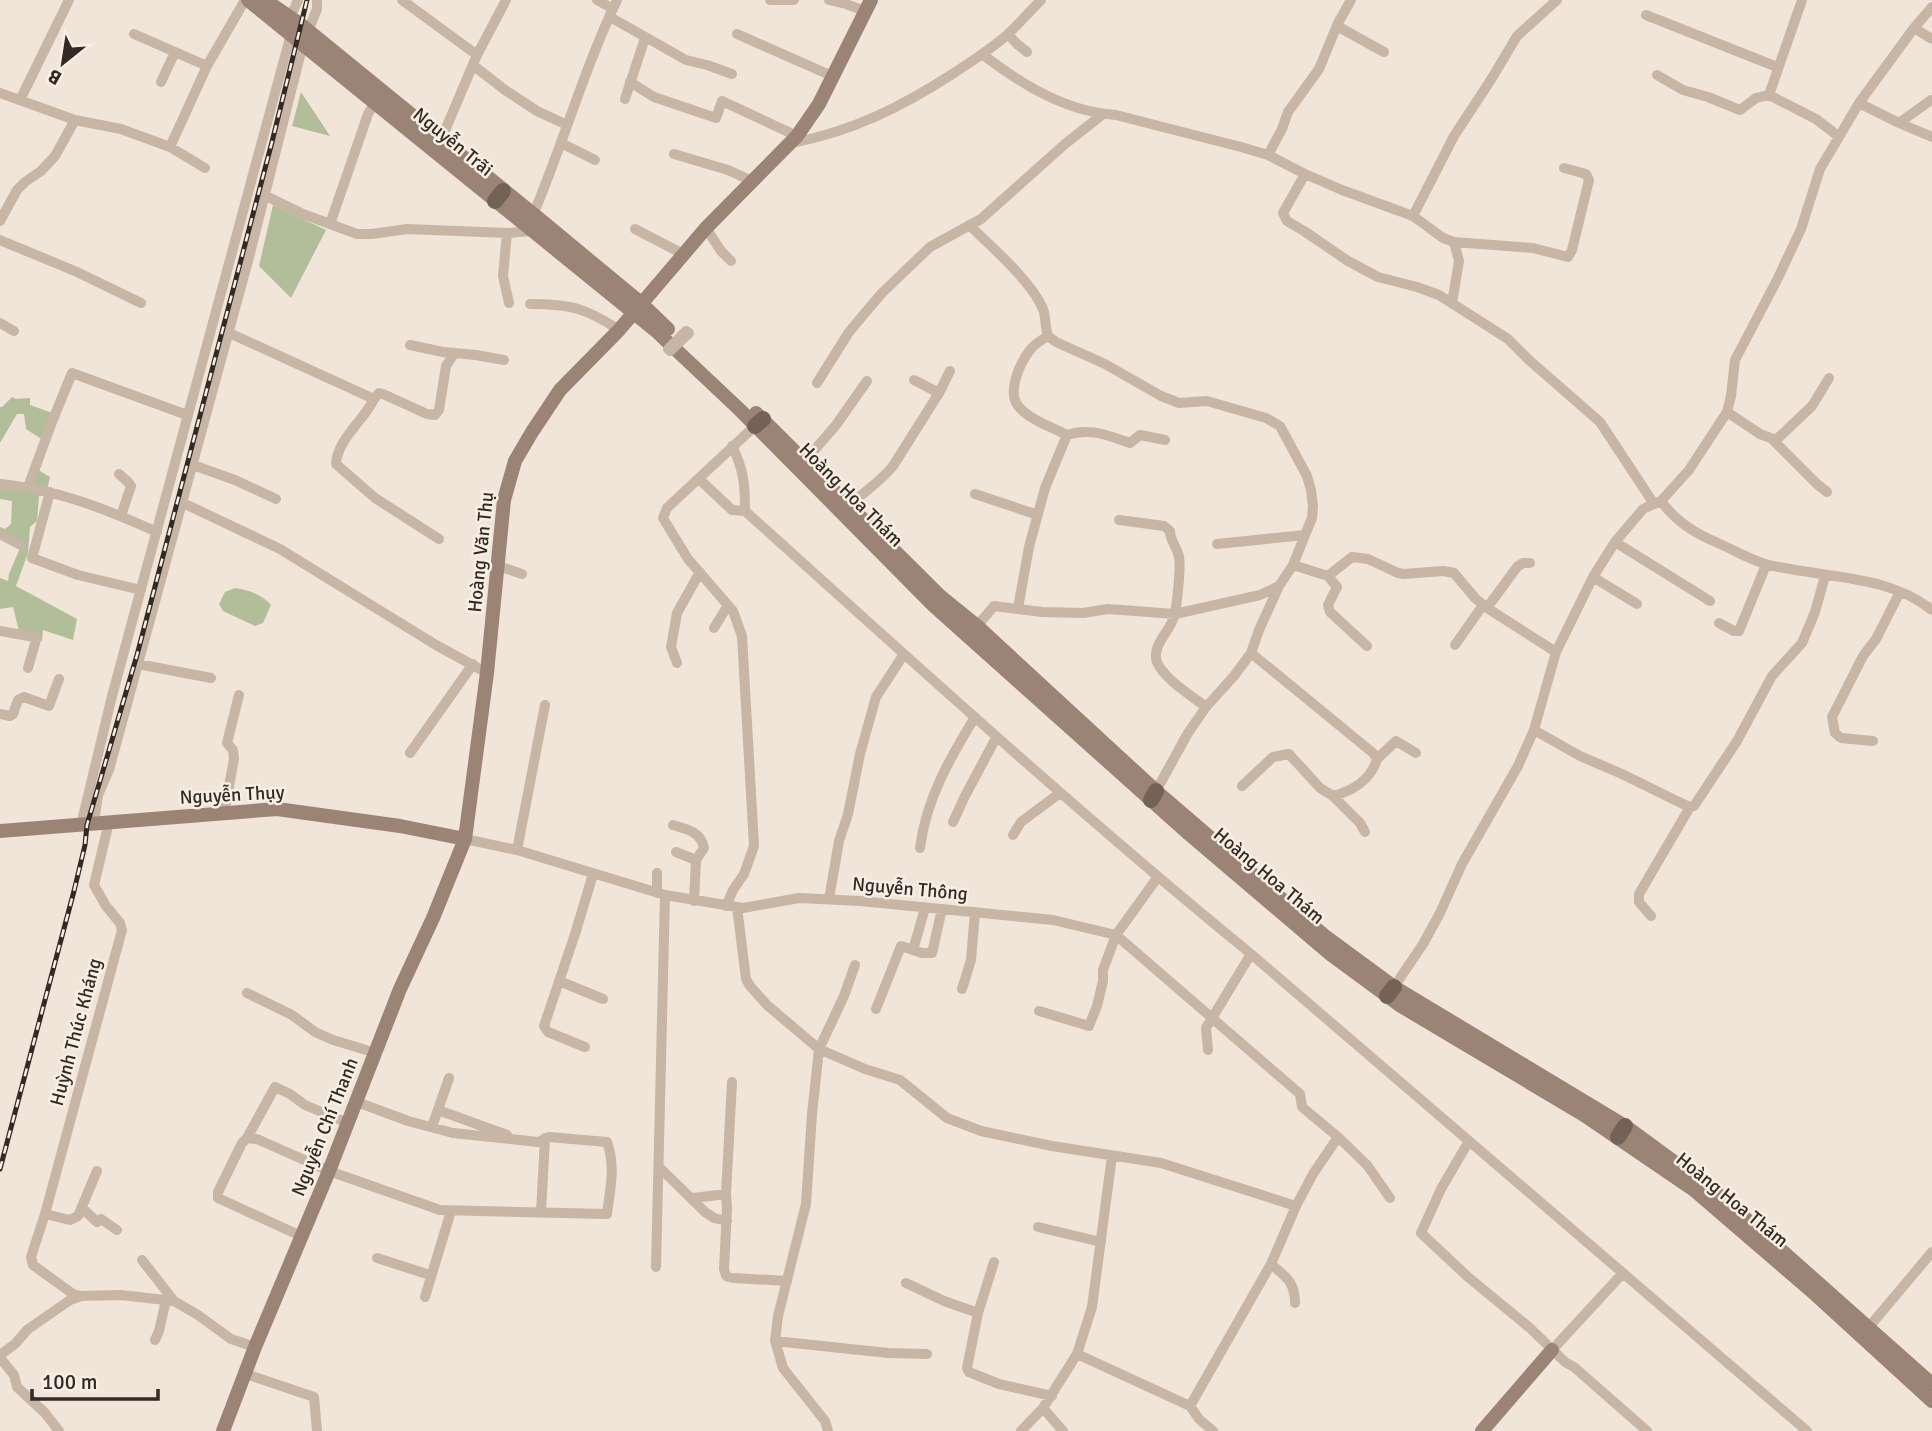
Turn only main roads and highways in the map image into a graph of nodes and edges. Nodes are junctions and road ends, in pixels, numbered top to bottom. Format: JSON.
{"nodes":[{"id":1,"x":247,"y":0,"type":"edge"},
{"id":2,"x":265,"y":0,"type":"edge"},
{"id":3,"x":868,"y":6,"type":"edge"},
{"id":4,"x":305,"y":38,"type":"junction"},
{"id":5,"x":499,"y":196,"type":"junction"},
{"id":6,"x":638,"y":309,"type":"junction"},
{"id":7,"x":759,"y":422,"type":"junction"},
{"id":8,"x":1153,"y":796,"type":"junction"},
{"id":9,"x":0,"y":831,"type":"edge"},
{"id":10,"x":465,"y":839,"type":"junction"},
{"id":11,"x":1621,"y":1132,"type":"junction"},
{"id":12,"x":1552,"y":1350,"type":"road end"},
{"id":13,"x":1932,"y":1384,"type":"edge"},
{"id":14,"x":1932,"y":1401,"type":"edge"},
{"id":15,"x":223,"y":1431,"type":"edge"},
{"id":16,"x":1482,"y":1431,"type":"edge"}],
"edges":[{"from":1,"to":4,"type":"main road","name":"Nguyễn Trãi"},
{"from":2,"to":4,"type":"main road","name":"Nguyễn Trãi"},
{"from":3,"to":6,"type":"main road","name":"Hoàng Văn Thụ"},
{"from":4,"to":5,"type":"main road","name":"Nguyễn Trãi"},
{"from":4,"to":5,"type":"main road","name":"Nguyễn Trãi"},
{"from":5,"to":6,"type":"main road","name":"Nguyễn Trãi"},
{"from":5,"to":6,"type":"main road","name":"Nguyễn Trãi"},
{"from":6,"to":7,"type":"main road","name":"Hoàng Hoa Thám"},
{"from":6,"to":10,"type":"main road","name":"Hoàng Văn Thụ"},
{"from":7,"to":8,"type":"main road","name":"Hoàng Hoa Thám"},
{"from":7,"to":8,"type":"main road","name":"Hoàng Hoa Thám"},
{"from":8,"to":11,"type":"main road","name":"Hoàng Hoa Thám"},
{"from":9,"to":10,"type":"main road","name":"Nguyễn Thụy"},
{"from":10,"to":15,"type":"main road","name":"Nguyễn Chí Thanh"},
{"from":11,"to":13,"type":"main road","name":"Hoàng Hoa Thám"},
{"from":11,"to":14,"type":"main road","name":"Hoàng Hoa Thám"},
{"from":12,"to":16,"type":"main road"}]}
